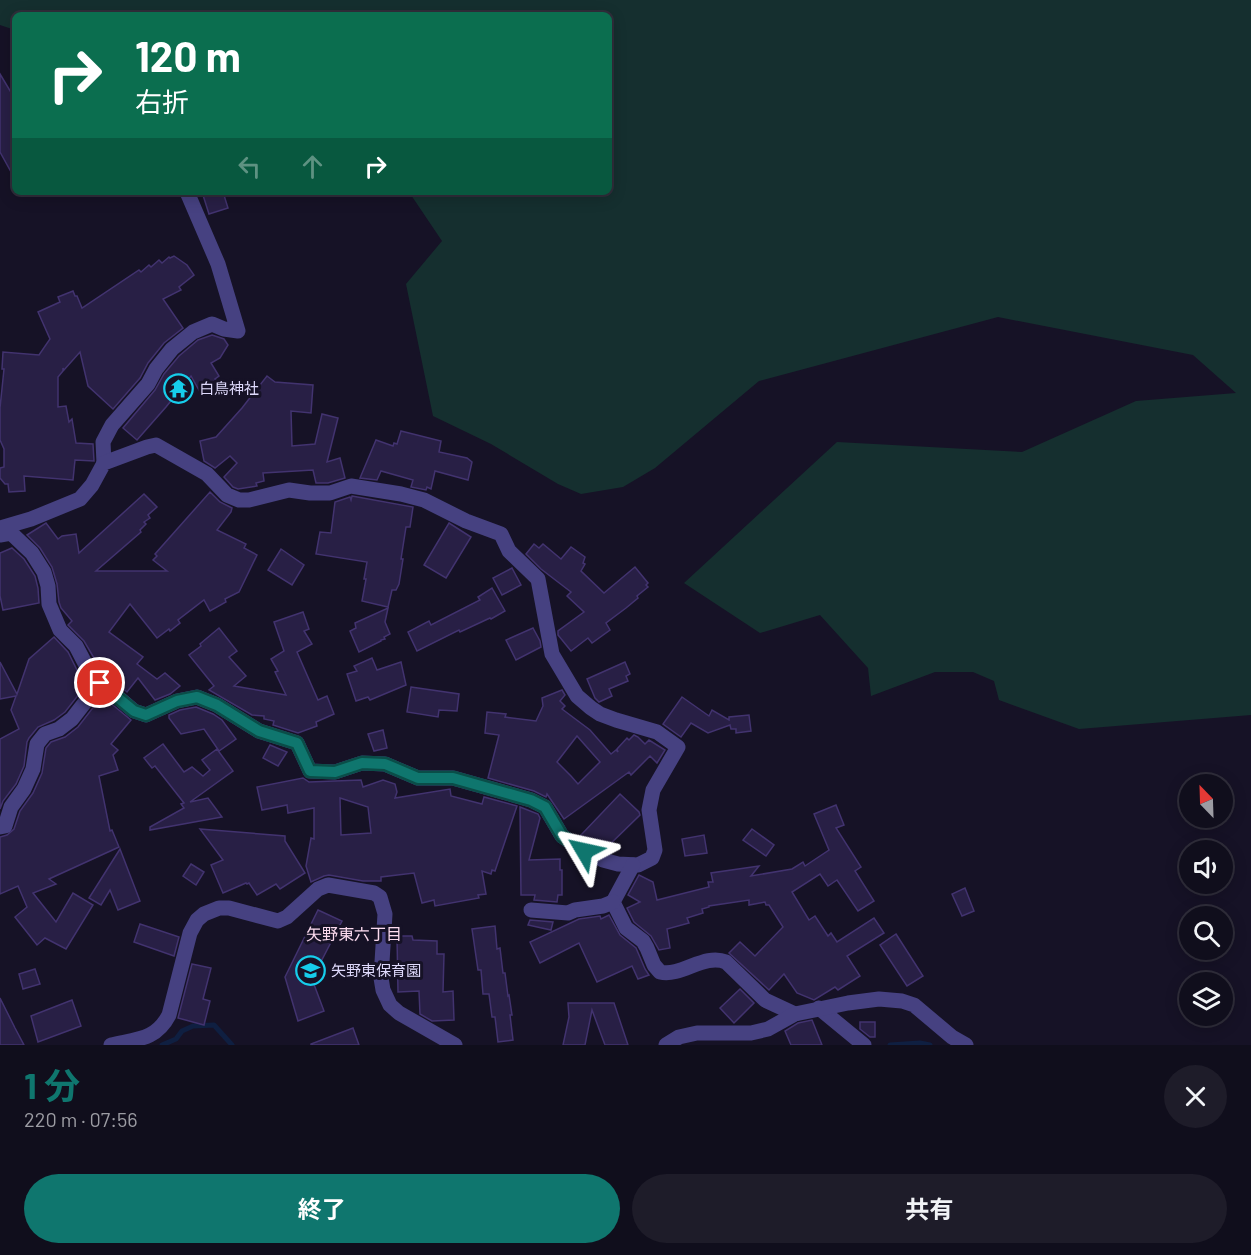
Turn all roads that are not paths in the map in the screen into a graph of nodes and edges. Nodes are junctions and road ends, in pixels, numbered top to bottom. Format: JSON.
{"nodes":[{"id":1,"x":188,"y":195,"type":"edge"},
{"id":2,"x":104,"y":463,"type":"junction"},
{"id":3,"x":0,"y":528,"type":"edge"},
{"id":4,"x":0,"y":535,"type":"edge"},
{"id":5,"x":100,"y":683,"type":"junction"},
{"id":6,"x":0,"y":827,"type":"edge"},
{"id":7,"x":633,"y":865,"type":"junction"},
{"id":8,"x":613,"y":902,"type":"junction"},
{"id":9,"x":531,"y":910,"type":"dead end"},
{"id":10,"x":819,"y":1008,"type":"junction"},
{"id":11,"x":795,"y":1014,"type":"junction"},
{"id":12,"x":111,"y":1045,"type":"edge"},
{"id":13,"x":455,"y":1045,"type":"edge"},
{"id":14,"x":666,"y":1045,"type":"edge"},
{"id":15,"x":864,"y":1045,"type":"edge"},
{"id":16,"x":966,"y":1045,"type":"edge"}],
"edges":[{"from":1,"to":2,"type":"street"},
{"from":2,"to":3,"type":"street"},
{"from":2,"to":7,"type":"street"},
{"from":4,"to":5,"type":"street"},
{"from":5,"to":6,"type":"street"},
{"from":5,"to":7,"type":"street"},
{"from":7,"to":8,"type":"street"},
{"from":8,"to":9,"type":"street"},
{"from":8,"to":11,"type":"street"},
{"from":10,"to":11,"type":"street"},
{"from":10,"to":15,"type":"street"},
{"from":10,"to":16,"type":"street"},
{"from":11,"to":14,"type":"street"},
{"from":12,"to":13,"type":"street"}]}
